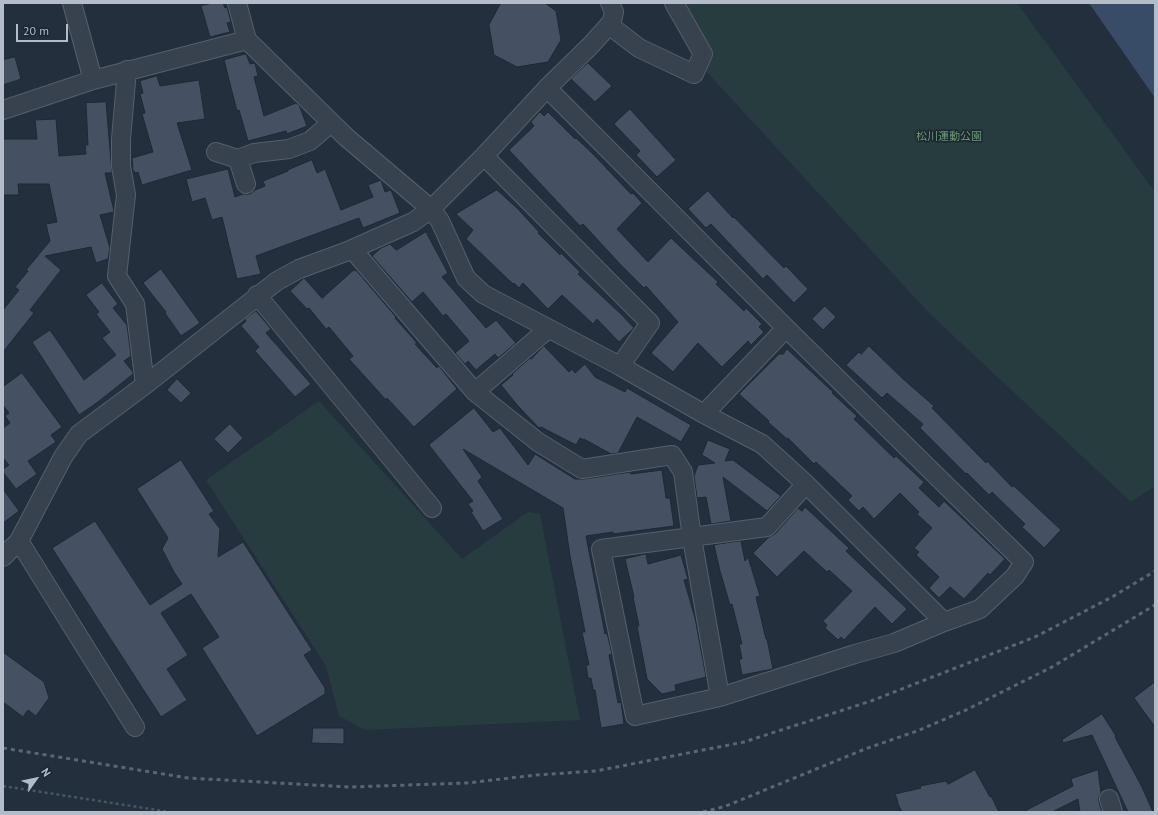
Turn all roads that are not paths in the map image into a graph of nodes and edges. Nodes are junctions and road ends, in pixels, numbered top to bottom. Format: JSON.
{"nodes":[{"id":1,"x":72,"y":3,"type":"edge"},
{"id":2,"x":237,"y":3,"type":"edge"},
{"id":3,"x":610,"y":3,"type":"edge"},
{"id":4,"x":674,"y":3,"type":"edge"},
{"id":5,"x":609,"y":25,"type":"junction"},
{"id":6,"x":247,"y":40,"type":"junction"},
{"id":7,"x":127,"y":70,"type":"junction"},
{"id":8,"x":93,"y":80,"type":"junction"},
{"id":9,"x":547,"y":88,"type":"junction"},
{"id":10,"x":3,"y":110,"type":"edge"},
{"id":11,"x":331,"y":123,"type":"junction"},
{"id":12,"x":216,"y":152,"type":"dead end"},
{"id":13,"x":484,"y":156,"type":"junction"},
{"id":14,"x":238,"y":159,"type":"junction"},
{"id":15,"x":246,"y":184,"type":"dead end"},
{"id":16,"x":431,"y":209,"type":"junction"},
{"id":17,"x":352,"y":249,"type":"junction"},
{"id":18,"x":257,"y":295,"type":"junction"},
{"id":19,"x":786,"y":328,"type":"junction"},
{"id":20,"x":548,"y":329,"type":"junction"},
{"id":21,"x":620,"y":366,"type":"junction"},
{"id":22,"x":145,"y":385,"type":"junction"},
{"id":23,"x":475,"y":392,"type":"junction"},
{"id":24,"x":704,"y":414,"type":"junction"},
{"id":25,"x":806,"y":484,"type":"junction"},
{"id":26,"x":432,"y":508,"type":"dead end"},
{"id":27,"x":692,"y":538,"type":"junction"},
{"id":28,"x":19,"y":542,"type":"junction"},
{"id":29,"x":3,"y":557,"type":"edge"},
{"id":30,"x":944,"y":622,"type":"junction"},
{"id":31,"x":720,"y":697,"type":"junction"},
{"id":32,"x":135,"y":726,"type":"dead end"}],
"edges":[{"from":1,"to":8,"type":"street"},
{"from":2,"to":6,"type":"street"},
{"from":3,"to":5,"type":"street"},
{"from":4,"to":5,"type":"street"},
{"from":5,"to":9,"type":"street"},
{"from":6,"to":7,"type":"street"},
{"from":6,"to":11,"type":"street"},
{"from":7,"to":8,"type":"street"},
{"from":7,"to":22,"type":"street"},
{"from":8,"to":10,"type":"street"},
{"from":9,"to":13,"type":"street"},
{"from":9,"to":19,"type":"street"},
{"from":11,"to":14,"type":"street"},
{"from":11,"to":16,"type":"street"},
{"from":12,"to":14,"type":"street"},
{"from":13,"to":16,"type":"street"},
{"from":13,"to":21,"type":"street"},
{"from":14,"to":15,"type":"street"},
{"from":16,"to":17,"type":"street"},
{"from":16,"to":20,"type":"street"},
{"from":17,"to":18,"type":"street"},
{"from":17,"to":23,"type":"street"},
{"from":18,"to":22,"type":"street"},
{"from":18,"to":26,"type":"street"},
{"from":19,"to":24,"type":"street"},
{"from":19,"to":30,"type":"street"},
{"from":20,"to":21,"type":"street"},
{"from":20,"to":23,"type":"street"},
{"from":21,"to":24,"type":"street"},
{"from":22,"to":28,"type":"street"},
{"from":23,"to":27,"type":"street"},
{"from":24,"to":25,"type":"street"},
{"from":25,"to":27,"type":"street"},
{"from":25,"to":30,"type":"street"},
{"from":27,"to":31,"type":"street"},
{"from":27,"to":31,"type":"street"},
{"from":28,"to":29,"type":"street"},
{"from":28,"to":32,"type":"street"},
{"from":30,"to":31,"type":"street"}]}
